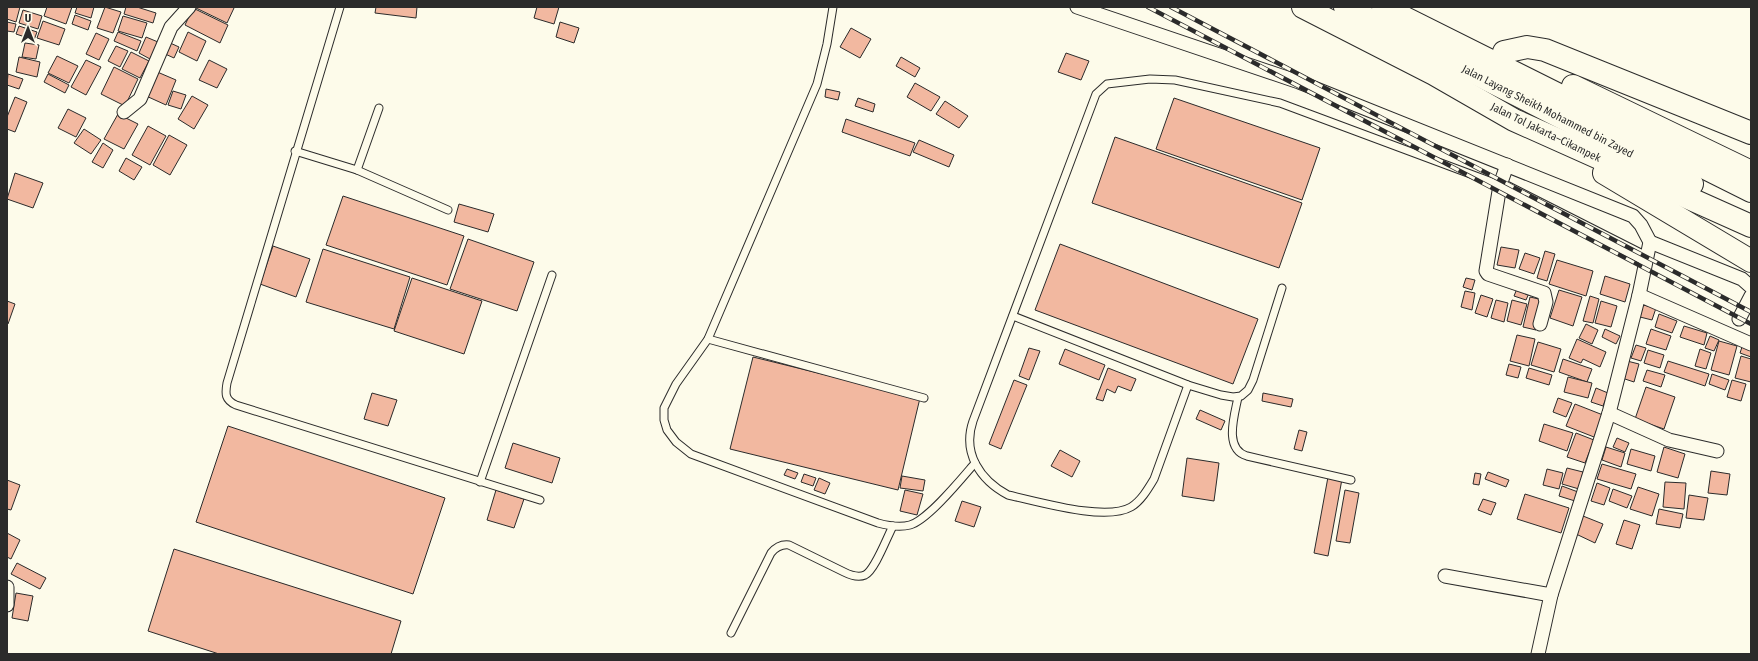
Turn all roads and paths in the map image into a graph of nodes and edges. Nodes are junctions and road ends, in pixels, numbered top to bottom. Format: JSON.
{"nodes":[{"id":1,"x":189,"y":7,"type":"edge"},
{"id":2,"x":340,"y":7,"type":"edge"},
{"id":3,"x":834,"y":7,"type":"edge"},
{"id":4,"x":1077,"y":7,"type":"edge"},
{"id":5,"x":1303,"y":7,"type":"edge"},
{"id":6,"x":1345,"y":7,"type":"edge"},
{"id":7,"x":1384,"y":7,"type":"edge"},
{"id":8,"x":1410,"y":7,"type":"edge"},
{"id":9,"x":1504,"y":52,"type":"junction"},
{"id":10,"x":379,"y":108,"type":"dead end"},
{"id":11,"x":124,"y":112,"type":"dead end"},
{"id":12,"x":1514,"y":120,"type":"junction"},
{"id":13,"x":1751,"y":133,"type":"edge"},
{"id":14,"x":295,"y":151,"type":"junction"},
{"id":15,"x":1507,"y":165,"type":"junction"},
{"id":16,"x":357,"y":170,"type":"junction"},
{"id":17,"x":1751,"y":172,"type":"edge"},
{"id":18,"x":1500,"y":185,"type":"junction"},
{"id":19,"x":1751,"y":191,"type":"edge"},
{"id":20,"x":448,"y":210,"type":"dead end"},
{"id":21,"x":1751,"y":213,"type":"edge"},
{"id":22,"x":1751,"y":226,"type":"edge"},
{"id":23,"x":1650,"y":242,"type":"junction"},
{"id":24,"x":1646,"y":258,"type":"junction"},
{"id":25,"x":1751,"y":260,"type":"edge"},
{"id":26,"x":552,"y":275,"type":"dead end"},
{"id":27,"x":1751,"y":287,"type":"edge"},
{"id":28,"x":1282,"y":288,"type":"dead end"},
{"id":29,"x":1639,"y":295,"type":"junction"},
{"id":30,"x":1751,"y":296,"type":"edge"},
{"id":31,"x":1013,"y":316,"type":"junction"},
{"id":32,"x":1739,"y":319,"type":"dead end"},
{"id":33,"x":1540,"y":324,"type":"dead end"},
{"id":34,"x":708,"y":339,"type":"junction"},
{"id":35,"x":1751,"y":344,"type":"edge"},
{"id":36,"x":1188,"y":385,"type":"junction"},
{"id":37,"x":1238,"y":397,"type":"junction"},
{"id":38,"x":924,"y":398,"type":"dead end"},
{"id":39,"x":1609,"y":413,"type":"junction"},
{"id":40,"x":1717,"y":451,"type":"dead end"},
{"id":41,"x":975,"y":462,"type":"junction"},
{"id":42,"x":1351,"y":480,"type":"dead end"},
{"id":43,"x":480,"y":482,"type":"junction"},
{"id":44,"x":540,"y":500,"type":"dead end"},
{"id":45,"x":893,"y":526,"type":"junction"},
{"id":46,"x":1445,"y":576,"type":"dead end"},
{"id":47,"x":7,"y":587,"type":"edge"},
{"id":48,"x":1551,"y":595,"type":"junction"},
{"id":49,"x":7,"y":605,"type":"edge"},
{"id":50,"x":731,"y":633,"type":"dead end"},
{"id":51,"x":1538,"y":654,"type":"edge"}],
"edges":[{"from":1,"to":11,"type":"street"},
{"from":2,"to":14,"type":"lane"},
{"from":3,"to":34,"type":"lane"},
{"from":4,"to":15,"type":"street"},
{"from":5,"to":12,"type":"highway","name":"Jalan Tol Jakarta–Cikampek"},
{"from":6,"to":21,"type":"highway","name":"Jalan Layang Sheikh Mohammed bin Zayed"},
{"from":7,"to":19,"type":"highway","name":"Jalan Layang Sheikh Mohammed bin Zayed"},
{"from":8,"to":9,"type":"highway"},
{"from":9,"to":13,"type":"highway"},
{"from":9,"to":17,"type":"highway"},
{"from":10,"to":16,"type":"lane"},
{"from":12,"to":22,"type":"highway","name":"Jalan Tol Jakarta–Cikampek"},
{"from":12,"to":25,"type":"highway"},
{"from":14,"to":16,"type":"lane"},
{"from":14,"to":43,"type":"lane"},
{"from":15,"to":18,"type":"street"},
{"from":15,"to":23,"type":"street"},
{"from":16,"to":20,"type":"lane"},
{"from":18,"to":24,"type":"street"},
{"from":18,"to":31,"type":"lane"},
{"from":18,"to":33,"type":"street"},
{"from":23,"to":24,"type":"street"},
{"from":23,"to":27,"type":"street"},
{"from":24,"to":29,"type":"street"},
{"from":26,"to":43,"type":"lane"},
{"from":28,"to":37,"type":"lane"},
{"from":29,"to":35,"type":"street"},
{"from":29,"to":39,"type":"street"},
{"from":30,"to":32,"type":"street"},
{"from":31,"to":36,"type":"lane"},
{"from":31,"to":41,"type":"lane"},
{"from":34,"to":38,"type":"lane"},
{"from":34,"to":45,"type":"lane"},
{"from":36,"to":37,"type":"lane"},
{"from":36,"to":41,"type":"lane"},
{"from":37,"to":42,"type":"lane"},
{"from":39,"to":40,"type":"street"},
{"from":39,"to":48,"type":"street"},
{"from":41,"to":45,"type":"lane"},
{"from":43,"to":44,"type":"lane"},
{"from":45,"to":50,"type":"lane"},
{"from":46,"to":48,"type":"street"},
{"from":47,"to":49,"type":"street"},
{"from":48,"to":51,"type":"street"}]}
